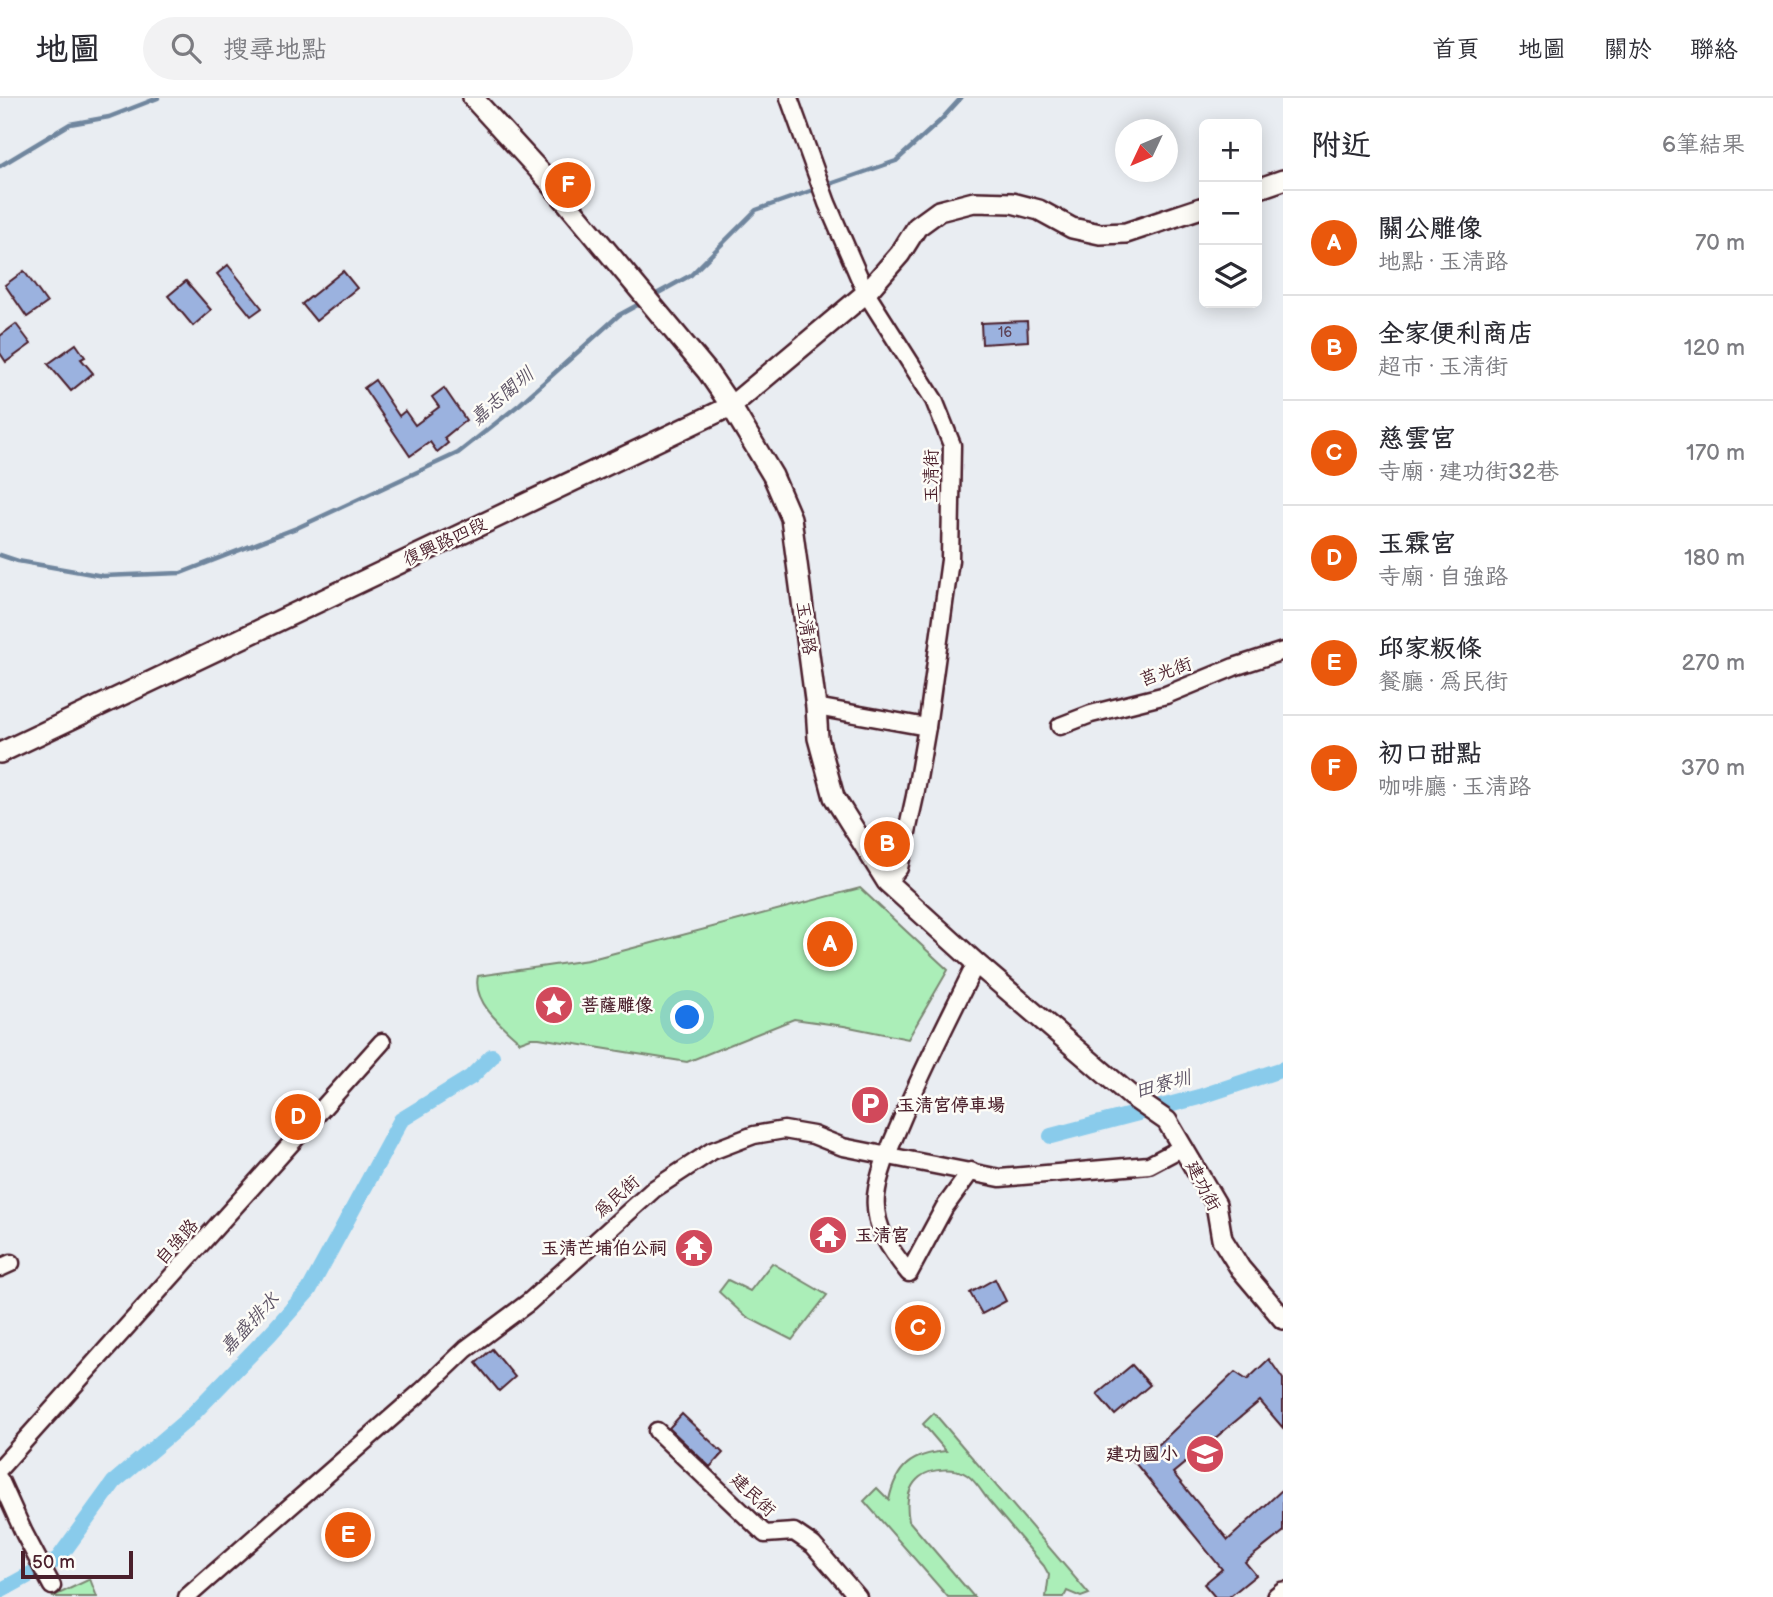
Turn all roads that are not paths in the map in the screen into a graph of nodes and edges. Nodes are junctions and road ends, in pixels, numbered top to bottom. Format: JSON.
{"nodes":[{"id":1,"x":473,"y":98,"type":"edge"},
{"id":2,"x":789,"y":98,"type":"edge"},
{"id":3,"x":1283,"y":180,"type":"edge"},
{"id":4,"x":1262,"y":187,"type":"edge"},
{"id":5,"x":1199,"y":208,"type":"edge"},
{"id":6,"x":866,"y":293,"type":"junction"},
{"id":7,"x":731,"y":406,"type":"junction"},
{"id":8,"x":1283,"y":651,"type":"edge"},
{"id":9,"x":816,"y":707,"type":"junction"},
{"id":10,"x":1060,"y":726,"type":"dead end"},
{"id":11,"x":927,"y":727,"type":"junction"},
{"id":12,"x":0,"y":753,"type":"edge"},
{"id":13,"x":887,"y":882,"type":"junction"},
{"id":14,"x":976,"y":962,"type":"junction"},
{"id":15,"x":382,"y":1042,"type":"dead end"},
{"id":16,"x":1167,"y":1121,"type":"joint"},
{"id":17,"x":1183,"y":1147,"type":"junction"},
{"id":18,"x":887,"y":1155,"type":"junction"},
{"id":19,"x":971,"y":1171,"type":"junction"},
{"id":20,"x":1283,"y":1319,"type":"edge"},
{"id":21,"x":657,"y":1432,"type":"dead end"},
{"id":22,"x":0,"y":1468,"type":"edge"},
{"id":23,"x":0,"y":1480,"type":"edge"},
{"id":24,"x":52,"y":1586,"type":"dead end"},
{"id":25,"x":1283,"y":1592,"type":"edge"},
{"id":26,"x":187,"y":1597,"type":"edge"},
{"id":27,"x":858,"y":1597,"type":"edge"},
{"id":28,"x":1277,"y":1597,"type":"edge"}],
"edges":[{"from":1,"to":7,"type":"street","name":"玉清路"},
{"from":2,"to":6,"type":"street","name":"玉清街"},
{"from":3,"to":4,"type":"street"},
{"from":5,"to":6,"type":"street","name":"復興路四段"},
{"from":6,"to":7,"type":"street","name":"復興路四段"},
{"from":6,"to":11,"type":"street","name":"玉清街"},
{"from":7,"to":9,"type":"street","name":"玉清路"},
{"from":7,"to":12,"type":"street","name":"復興路四段"},
{"from":8,"to":10,"type":"street","name":"莒光街"},
{"from":9,"to":11,"type":"street"},
{"from":9,"to":13,"type":"street","name":"玉清路"},
{"from":11,"to":13,"type":"street","name":"玉清街"},
{"from":13,"to":14,"type":"street","name":"玉清路"},
{"from":14,"to":16,"type":"street","name":"玉清路"},
{"from":14,"to":18,"type":"street"},
{"from":15,"to":22,"type":"street","name":"自強路"},
{"from":16,"to":17,"type":"street","name":"建功街"},
{"from":17,"to":19,"type":"street","name":"為民街"},
{"from":17,"to":20,"type":"street","name":"建功街"},
{"from":18,"to":19,"type":"street","name":"為民街"},
{"from":18,"to":19,"type":"street"},
{"from":18,"to":26,"type":"street","name":"為民街"},
{"from":21,"to":27,"type":"street","name":"建民街"},
{"from":23,"to":24,"type":"street"},
{"from":25,"to":28,"type":"street"}]}
